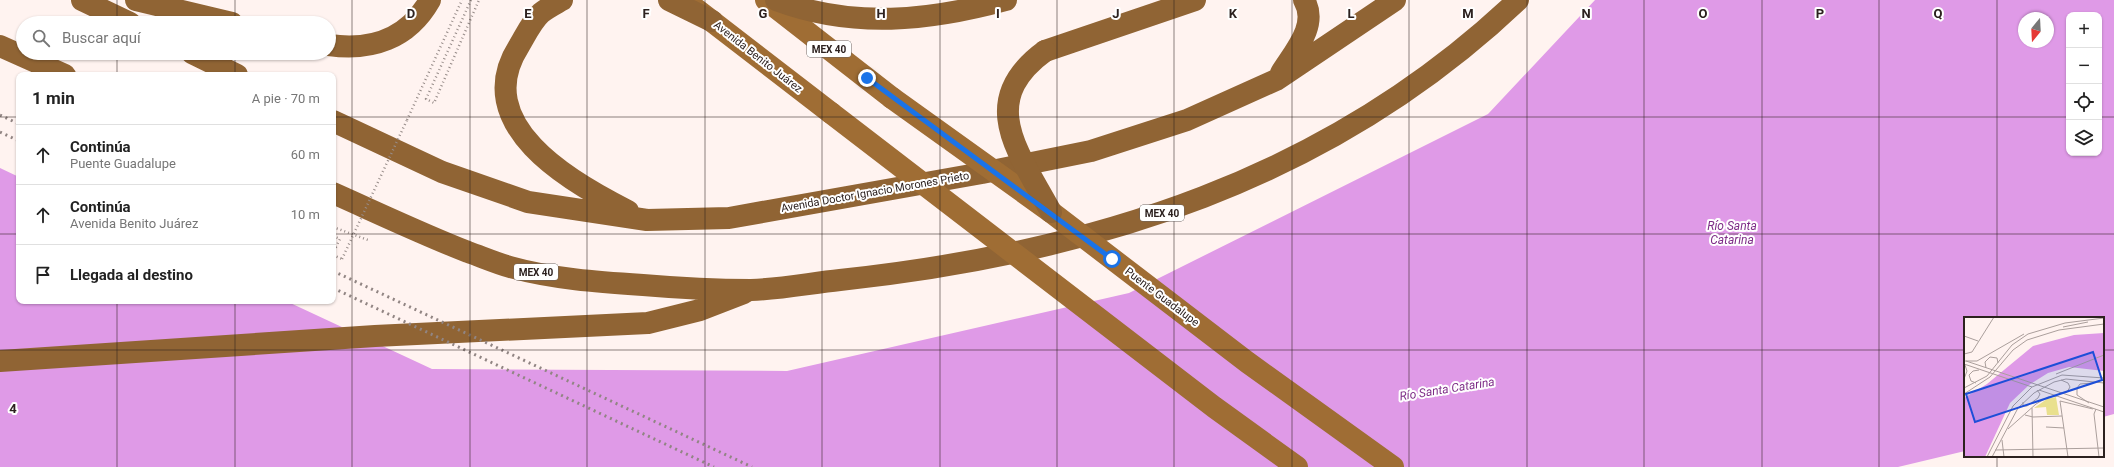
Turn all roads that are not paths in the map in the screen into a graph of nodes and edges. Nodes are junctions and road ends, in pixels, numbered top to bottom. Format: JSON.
{"nodes":[{"id":1,"x":82,"y":0,"type":"edge"},
{"id":2,"x":136,"y":0,"type":"edge"},
{"id":3,"x":430,"y":0,"type":"edge"},
{"id":4,"x":562,"y":0,"type":"edge"},
{"id":5,"x":669,"y":0,"type":"edge"},
{"id":6,"x":685,"y":0,"type":"edge"},
{"id":7,"x":766,"y":0,"type":"edge"},
{"id":8,"x":776,"y":0,"type":"edge"},
{"id":9,"x":1006,"y":0,"type":"edge"},
{"id":10,"x":1194,"y":0,"type":"edge"},
{"id":11,"x":1304,"y":0,"type":"edge"},
{"id":12,"x":1395,"y":0,"type":"edge"},
{"id":13,"x":1518,"y":0,"type":"edge"},
{"id":14,"x":115,"y":16,"type":"edge"},
{"id":15,"x":203,"y":16,"type":"edge"},
{"id":16,"x":712,"y":21,"type":"junction"},
{"id":17,"x":0,"y":46,"type":"edge"},
{"id":18,"x":336,"y":46,"type":"edge"},
{"id":19,"x":16,"y":53,"type":"edge"},
{"id":20,"x":31,"y":60,"type":"edge"},
{"id":21,"x":206,"y":60,"type":"edge"},
{"id":22,"x":58,"y":72,"type":"edge"},
{"id":23,"x":231,"y":72,"type":"edge"},
{"id":24,"x":1276,"y":80,"type":"junction"},
{"id":25,"x":336,"y":123,"type":"edge"},
{"id":26,"x":336,"y":194,"type":"edge"},
{"id":27,"x":1051,"y":212,"type":"junction"},
{"id":28,"x":647,"y":220,"type":"junction"},
{"id":29,"x":753,"y":290,"type":"junction"},
{"id":30,"x":0,"y":361,"type":"edge"},
{"id":31,"x":1297,"y":467,"type":"edge"},
{"id":32,"x":1393,"y":467,"type":"edge"}],
"edges":[{"from":1,"to":14,"type":"highway"},
{"from":2,"to":15,"type":"highway"},
{"from":3,"to":18,"type":"highway"},
{"from":4,"to":28,"type":"highway"},
{"from":5,"to":16,"type":"highway"},
{"from":6,"to":16,"type":"main road","name":"Avenida Benito Juárez"},
{"from":7,"to":27,"type":"main road","name":"Puente Guadalupe","number":"MEX 40","bridge":true},
{"from":8,"to":9,"type":"highway"},
{"from":10,"to":27,"type":"highway","bridge":true},
{"from":11,"to":24,"type":"highway"},
{"from":12,"to":24,"type":"highway","name":"Avenida Doctor Ignacio Morones Prieto"},
{"from":13,"to":29,"type":"highway","number":"MEX 40"},
{"from":16,"to":31,"type":"main road","name":"Avenida Benito Juárez","bridge":true},
{"from":17,"to":19,"type":"highway"},
{"from":20,"to":22,"type":"highway"},
{"from":21,"to":23,"type":"highway"},
{"from":24,"to":28,"type":"highway","name":"Avenida Doctor Ignacio Morones Prieto"},
{"from":25,"to":28,"type":"highway","name":"Avenida Doctor Ignacio Morones Prieto"},
{"from":26,"to":29,"type":"highway","number":"MEX 40"},
{"from":27,"to":32,"type":"main road","name":"Puente Guadalupe","number":"MEX 40","bridge":true},
{"from":29,"to":30,"type":"highway"}]}
